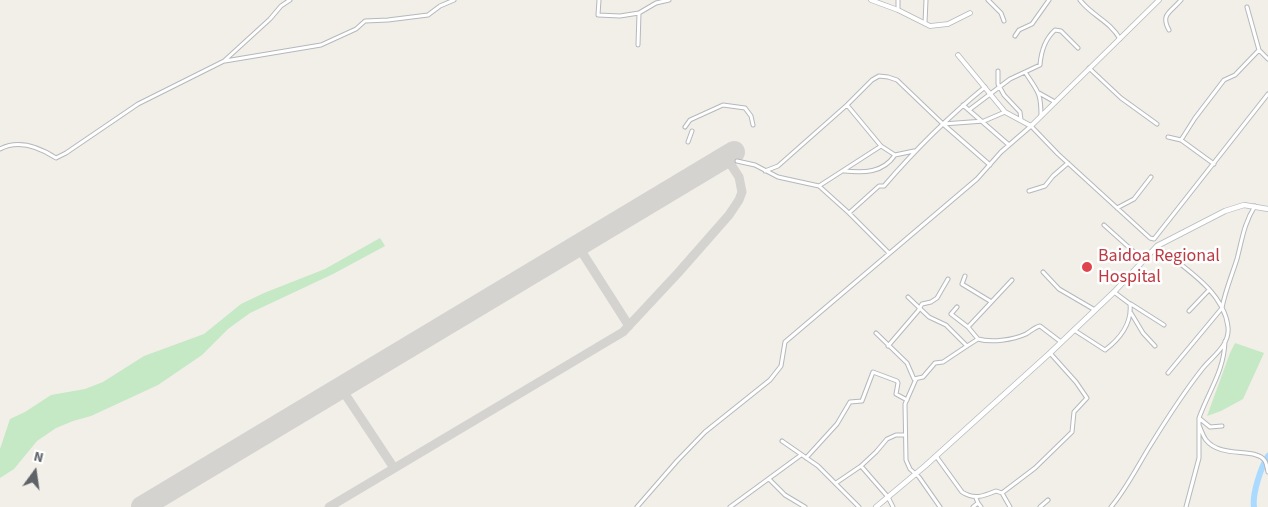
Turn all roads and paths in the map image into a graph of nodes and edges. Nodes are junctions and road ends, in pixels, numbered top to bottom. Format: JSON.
{"nodes":[{"id":1,"x":290,"y":0,"type":"edge"},
{"id":2,"x":454,"y":0,"type":"edge"},
{"id":3,"x":599,"y":0,"type":"edge"},
{"id":4,"x":669,"y":0,"type":"edge"},
{"id":5,"x":871,"y":0,"type":"edge"},
{"id":6,"x":898,"y":0,"type":"edge"},
{"id":7,"x":926,"y":0,"type":"edge"},
{"id":8,"x":988,"y":0,"type":"edge"},
{"id":9,"x":1048,"y":0,"type":"edge"},
{"id":10,"x":1080,"y":0,"type":"edge"},
{"id":11,"x":1159,"y":0,"type":"edge"},
{"id":12,"x":1181,"y":0,"type":"edge"},
{"id":13,"x":1247,"y":7,"type":"dead end"},
{"id":14,"x":898,"y":10,"type":"junction"},
{"id":15,"x":639,"y":11,"type":"junction"},
{"id":16,"x":970,"y":13,"type":"dead end"},
{"id":17,"x":630,"y":14,"type":"junction"},
{"id":18,"x":600,"y":16,"type":"dead end"},
{"id":19,"x":1004,"y":21,"type":"dead end"},
{"id":20,"x":925,"y":23,"type":"junction"},
{"id":21,"x":1130,"y":30,"type":"junction"},
{"id":22,"x":1169,"y":30,"type":"dead end"},
{"id":23,"x":1117,"y":33,"type":"junction"},
{"id":24,"x":1015,"y":36,"type":"dead end"},
{"id":25,"x":1121,"y":39,"type":"junction"},
{"id":26,"x":638,"y":45,"type":"dead end"},
{"id":27,"x":1078,"y":48,"type":"dead end"},
{"id":28,"x":1259,"y":50,"type":"junction"},
{"id":29,"x":958,"y":55,"type":"dead end"},
{"id":30,"x":1268,"y":59,"type":"edge"},
{"id":31,"x":224,"y":61,"type":"junction"},
{"id":32,"x":1089,"y":67,"type":"junction"},
{"id":33,"x":998,"y":71,"type":"dead end"},
{"id":34,"x":1026,"y":72,"type":"junction"},
{"id":35,"x":986,"y":87,"type":"junction"},
{"id":36,"x":1000,"y":88,"type":"junction"},
{"id":37,"x":990,"y":93,"type":"junction"},
{"id":38,"x":1039,"y":93,"type":"junction"},
{"id":39,"x":1268,"y":94,"type":"edge"},
{"id":40,"x":1054,"y":102,"type":"junction"},
{"id":41,"x":847,"y":105,"type":"junction"},
{"id":42,"x":963,"y":105,"type":"junction"},
{"id":43,"x":970,"y":110,"type":"junction"},
{"id":44,"x":1005,"y":112,"type":"junction"},
{"id":45,"x":1040,"y":116,"type":"junction"},
{"id":46,"x":1021,"y":120,"type":"junction"},
{"id":47,"x":981,"y":121,"type":"junction"},
{"id":48,"x":943,"y":124,"type":"junction"},
{"id":49,"x":1157,"y":124,"type":"dead end"},
{"id":50,"x":753,"y":125,"type":"dead end"},
{"id":51,"x":1031,"y":126,"type":"junction"},
{"id":52,"x":685,"y":127,"type":"dead end"},
{"id":53,"x":692,"y":131,"type":"dead end"},
{"id":54,"x":1168,"y":137,"type":"dead end"},
{"id":55,"x":1181,"y":140,"type":"junction"},
{"id":56,"x":688,"y":142,"type":"dead end"},
{"id":57,"x":881,"y":146,"type":"junction"},
{"id":58,"x":1009,"y":146,"type":"junction"},
{"id":59,"x":0,"y":149,"type":"edge"},
{"id":60,"x":915,"y":151,"type":"junction"},
{"id":61,"x":895,"y":155,"type":"junction"},
{"id":62,"x":737,"y":161,"type":"dead end"},
{"id":63,"x":1068,"y":164,"type":"junction"},
{"id":64,"x":1214,"y":164,"type":"junction"},
{"id":65,"x":990,"y":165,"type":"junction"},
{"id":66,"x":765,"y":171,"type":"junction"},
{"id":67,"x":843,"y":171,"type":"junction"},
{"id":68,"x":1151,"y":176,"type":"dead end"},
{"id":69,"x":819,"y":186,"type":"junction"},
{"id":70,"x":1029,"y":191,"type":"dead end"},
{"id":71,"x":1255,"y":206,"type":"junction"},
{"id":72,"x":1117,"y":208,"type":"junction"},
{"id":73,"x":1268,"y":209,"type":"edge"},
{"id":74,"x":849,"y":213,"type":"junction"},
{"id":75,"x":1104,"y":225,"type":"dead end"},
{"id":76,"x":1157,"y":246,"type":"junction"},
{"id":77,"x":890,"y":253,"type":"junction"},
{"id":78,"x":1143,"y":260,"type":"junction"},
{"id":79,"x":1043,"y":272,"type":"dead end"},
{"id":80,"x":965,"y":276,"type":"dead end"},
{"id":81,"x":948,"y":279,"type":"dead end"},
{"id":82,"x":1012,"y":280,"type":"dead end"},
{"id":83,"x":1209,"y":290,"type":"junction"},
{"id":84,"x":1114,"y":292,"type":"junction"},
{"id":85,"x":908,"y":297,"type":"dead end"},
{"id":86,"x":990,"y":301,"type":"junction"},
{"id":87,"x":1130,"y":304,"type":"junction"},
{"id":88,"x":957,"y":307,"type":"dead end"},
{"id":89,"x":919,"y":308,"type":"junction"},
{"id":90,"x":1222,"y":308,"type":"junction"},
{"id":91,"x":1095,"y":310,"type":"junction"},
{"id":92,"x":1189,"y":311,"type":"dead end"},
{"id":93,"x":1131,"y":313,"type":"junction"},
{"id":94,"x":1164,"y":325,"type":"dead end"},
{"id":95,"x":968,"y":327,"type":"junction"},
{"id":96,"x":1074,"y":330,"type":"junction"},
{"id":97,"x":876,"y":333,"type":"dead end"},
{"id":98,"x":978,"y":339,"type":"junction"},
{"id":99,"x":1226,"y":340,"type":"junction"},
{"id":100,"x":1061,"y":342,"type":"junction"},
{"id":101,"x":888,"y":346,"type":"junction"},
{"id":102,"x":967,"y":346,"type":"junction"},
{"id":103,"x":1155,"y":346,"type":"dead end"},
{"id":104,"x":1050,"y":353,"type":"junction"},
{"id":105,"x":1168,"y":373,"type":"dead end"},
{"id":106,"x":916,"y":379,"type":"junction"},
{"id":107,"x":907,"y":400,"type":"junction"},
{"id":108,"x":1200,"y":418,"type":"junction"},
{"id":109,"x":1199,"y":425,"type":"junction"},
{"id":110,"x":1222,"y":426,"type":"dead end"},
{"id":111,"x":905,"y":435,"type":"junction"},
{"id":112,"x":782,"y":441,"type":"dead end"},
{"id":113,"x":801,"y":455,"type":"junction"},
{"id":114,"x":936,"y":456,"type":"junction"},
{"id":115,"x":806,"y":458,"type":"junction"},
{"id":116,"x":862,"y":466,"type":"junction"},
{"id":117,"x":1268,"y":472,"type":"edge"},
{"id":118,"x":915,"y":474,"type":"junction"},
{"id":119,"x":769,"y":480,"type":"junction"},
{"id":120,"x":836,"y":483,"type":"junction"},
{"id":121,"x":1002,"y":493,"type":"junction"},
{"id":122,"x":888,"y":497,"type":"junction"},
{"id":123,"x":976,"y":497,"type":"junction"},
{"id":124,"x":1048,"y":500,"type":"dead end"},
{"id":125,"x":978,"y":503,"type":"junction"},
{"id":126,"x":637,"y":507,"type":"edge"},
{"id":127,"x":730,"y":507,"type":"edge"},
{"id":128,"x":805,"y":507,"type":"edge"},
{"id":129,"x":859,"y":507,"type":"edge"},
{"id":130,"x":876,"y":507,"type":"edge"},
{"id":131,"x":893,"y":507,"type":"edge"},
{"id":132,"x":940,"y":507,"type":"edge"},
{"id":133,"x":973,"y":507,"type":"edge"},
{"id":134,"x":981,"y":507,"type":"edge"},
{"id":135,"x":1010,"y":507,"type":"edge"},
{"id":136,"x":1040,"y":507,"type":"edge"},
{"id":137,"x":1112,"y":507,"type":"edge"},
{"id":138,"x":1186,"y":507,"type":"edge"}],
"edges":[{"from":1,"to":31,"type":"street"},
{"from":2,"to":31,"type":"street"},
{"from":3,"to":17,"type":"street"},
{"from":4,"to":17,"type":"street"},
{"from":5,"to":14,"type":"street"},
{"from":6,"to":14,"type":"street"},
{"from":7,"to":20,"type":"street"},
{"from":8,"to":19,"type":"street"},
{"from":9,"to":24,"type":"street"},
{"from":10,"to":23,"type":"street"},
{"from":11,"to":21,"type":"street"},
{"from":12,"to":22,"type":"street"},
{"from":13,"to":28,"type":"street"},
{"from":14,"to":20,"type":"street"},
{"from":15,"to":17,"type":"street"},
{"from":15,"to":18,"type":"street"},
{"from":15,"to":26,"type":"street"},
{"from":16,"to":20,"type":"street"},
{"from":21,"to":23,"type":"street"},
{"from":21,"to":25,"type":"street"},
{"from":23,"to":25,"type":"street"},
{"from":25,"to":32,"type":"street"},
{"from":27,"to":34,"type":"street"},
{"from":28,"to":30,"type":"street"},
{"from":28,"to":55,"type":"street"},
{"from":29,"to":35,"type":"street"},
{"from":31,"to":59,"type":"street"},
{"from":32,"to":40,"type":"street"},
{"from":32,"to":49,"type":"street"},
{"from":33,"to":36,"type":"street"},
{"from":34,"to":36,"type":"street"},
{"from":34,"to":38,"type":"street"},
{"from":35,"to":37,"type":"street"},
{"from":35,"to":42,"type":"street"},
{"from":36,"to":37,"type":"street"},
{"from":36,"to":46,"type":"street"},
{"from":37,"to":43,"type":"street"},
{"from":37,"to":44,"type":"street"},
{"from":38,"to":40,"type":"street"},
{"from":38,"to":45,"type":"street"},
{"from":39,"to":64,"type":"street"},
{"from":40,"to":45,"type":"street"},
{"from":41,"to":48,"type":"street"},
{"from":41,"to":57,"type":"street"},
{"from":41,"to":66,"type":"street"},
{"from":42,"to":43,"type":"street"},
{"from":42,"to":48,"type":"street"},
{"from":43,"to":47,"type":"street"},
{"from":44,"to":46,"type":"street"},
{"from":44,"to":47,"type":"street"},
{"from":45,"to":51,"type":"street"},
{"from":46,"to":51,"type":"street"},
{"from":47,"to":48,"type":"street"},
{"from":47,"to":58,"type":"street"},
{"from":48,"to":60,"type":"street"},
{"from":48,"to":65,"type":"street"},
{"from":50,"to":52,"type":"street"},
{"from":51,"to":58,"type":"street"},
{"from":51,"to":63,"type":"street"},
{"from":53,"to":56,"type":"street"},
{"from":54,"to":55,"type":"street"},
{"from":55,"to":64,"type":"street"},
{"from":57,"to":61,"type":"street"},
{"from":57,"to":67,"type":"street"},
{"from":58,"to":65,"type":"street"},
{"from":60,"to":61,"type":"street"},
{"from":60,"to":74,"type":"street"},
{"from":61,"to":67,"type":"street"},
{"from":62,"to":66,"type":"street"},
{"from":63,"to":70,"type":"street"},
{"from":63,"to":72,"type":"street"},
{"from":64,"to":72,"type":"street"},
{"from":65,"to":77,"type":"street"},
{"from":66,"to":69,"type":"street"},
{"from":67,"to":69,"type":"street"},
{"from":68,"to":72,"type":"street"},
{"from":69,"to":74,"type":"street"},
{"from":71,"to":73,"type":"main road"},
{"from":71,"to":76,"type":"main road"},
{"from":71,"to":90,"type":"street"},
{"from":74,"to":77,"type":"street"},
{"from":75,"to":78,"type":"street"},
{"from":76,"to":78,"type":"main road"},
{"from":76,"to":83,"type":"street"},
{"from":77,"to":126,"type":"street"},
{"from":78,"to":84,"type":"main road"},
{"from":79,"to":91,"type":"street"},
{"from":80,"to":86,"type":"street"},
{"from":81,"to":89,"type":"street"},
{"from":82,"to":86,"type":"street"},
{"from":83,"to":90,"type":"street"},
{"from":83,"to":92,"type":"street"},
{"from":84,"to":87,"type":"street"},
{"from":84,"to":91,"type":"main road"},
{"from":85,"to":89,"type":"street"},
{"from":86,"to":95,"type":"street"},
{"from":87,"to":93,"type":"street"},
{"from":87,"to":94,"type":"street"},
{"from":88,"to":95,"type":"street"},
{"from":89,"to":101,"type":"street"},
{"from":89,"to":102,"type":"street"},
{"from":90,"to":99,"type":"street"},
{"from":90,"to":105,"type":"street"},
{"from":91,"to":96,"type":"main road"},
{"from":93,"to":96,"type":"street"},
{"from":93,"to":103,"type":"street"},
{"from":95,"to":98,"type":"street"},
{"from":96,"to":100,"type":"main road"},
{"from":97,"to":101,"type":"street"},
{"from":98,"to":100,"type":"street"},
{"from":98,"to":102,"type":"street"},
{"from":99,"to":108,"type":"street"},
{"from":99,"to":137,"type":"street"},
{"from":100,"to":104,"type":"main road"},
{"from":101,"to":106,"type":"street"},
{"from":102,"to":106,"type":"street"},
{"from":104,"to":114,"type":"main road"},
{"from":104,"to":121,"type":"street"},
{"from":106,"to":107,"type":"street"},
{"from":107,"to":111,"type":"street"},
{"from":107,"to":115,"type":"street"},
{"from":108,"to":109,"type":"street"},
{"from":108,"to":110,"type":"street"},
{"from":109,"to":117,"type":"street"},
{"from":109,"to":138,"type":"street"},
{"from":111,"to":116,"type":"street"},
{"from":111,"to":118,"type":"street"},
{"from":112,"to":113,"type":"street"},
{"from":113,"to":115,"type":"street"},
{"from":113,"to":119,"type":"street"},
{"from":114,"to":118,"type":"main road"},
{"from":114,"to":123,"type":"street"},
{"from":115,"to":120,"type":"street"},
{"from":116,"to":120,"type":"street"},
{"from":116,"to":122,"type":"street"},
{"from":118,"to":122,"type":"main road"},
{"from":118,"to":132,"type":"street"},
{"from":119,"to":127,"type":"street"},
{"from":119,"to":128,"type":"street"},
{"from":120,"to":129,"type":"street"},
{"from":121,"to":123,"type":"street"},
{"from":121,"to":135,"type":"street"},
{"from":122,"to":130,"type":"main road"},
{"from":122,"to":131,"type":"street"},
{"from":123,"to":125,"type":"street"},
{"from":124,"to":136,"type":"street"},
{"from":125,"to":133,"type":"street"},
{"from":125,"to":134,"type":"street"}]}
